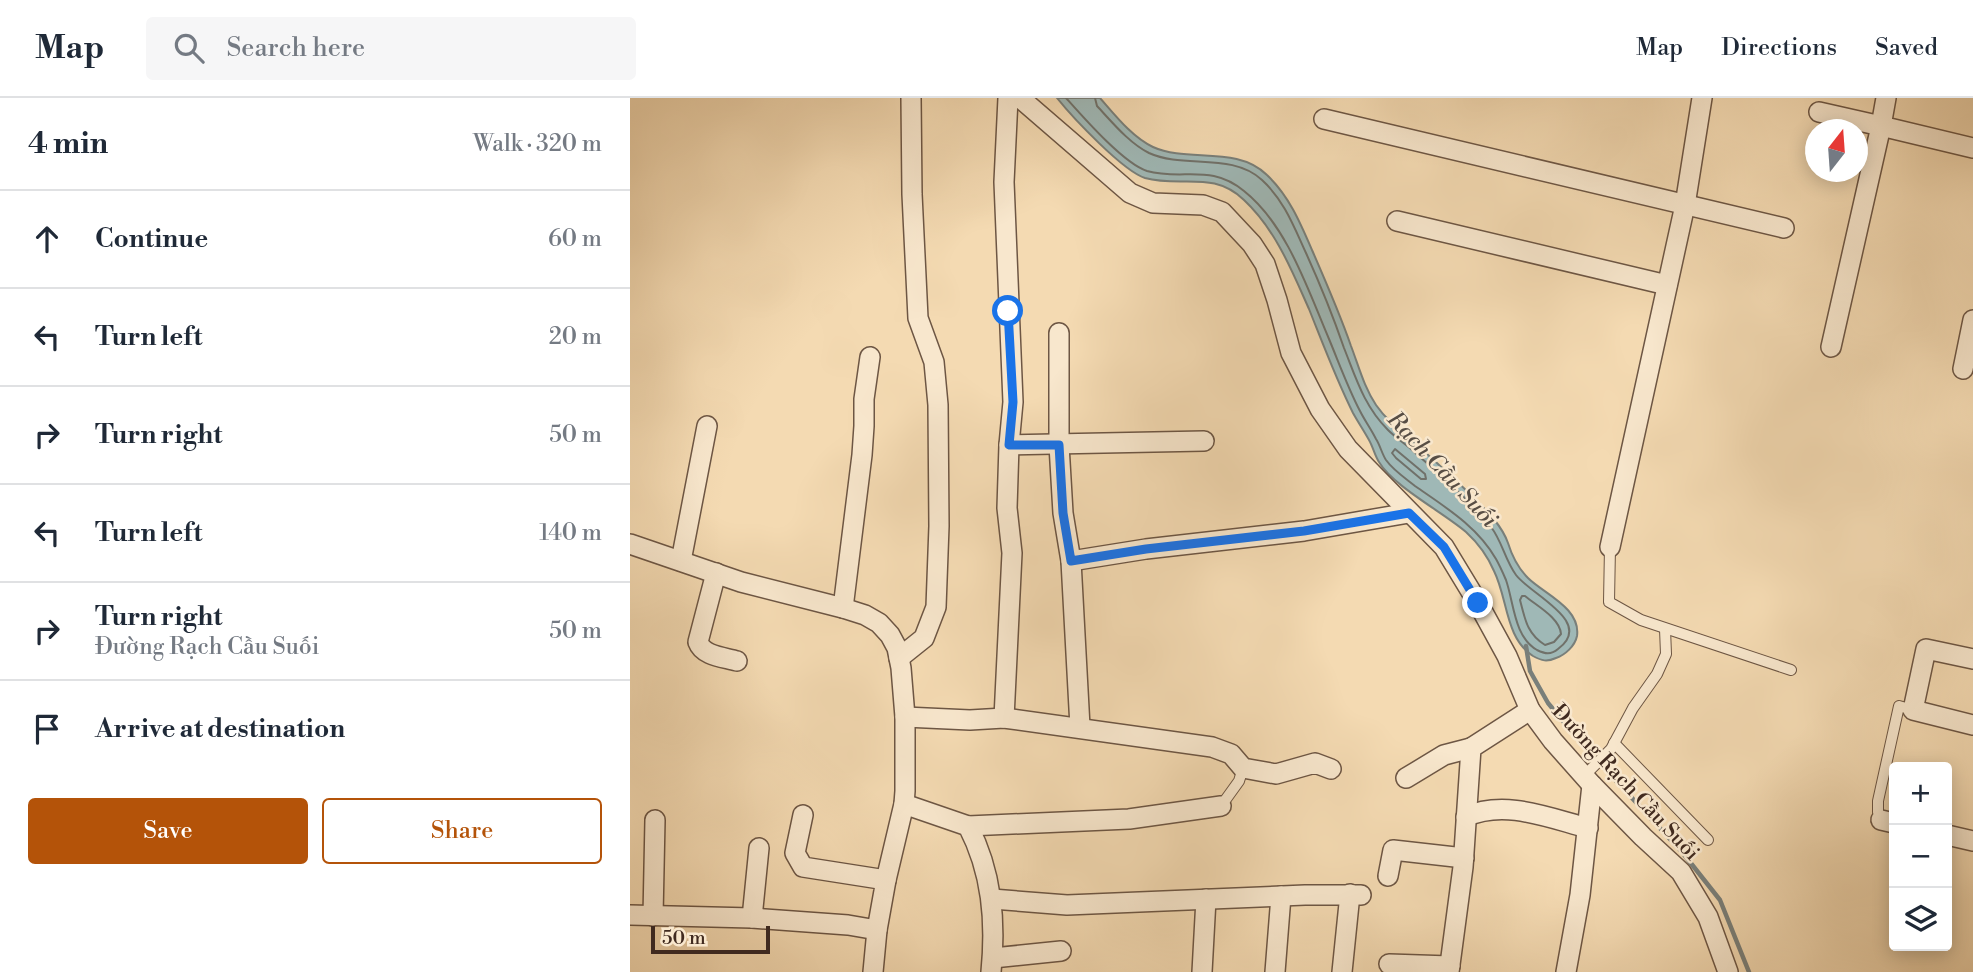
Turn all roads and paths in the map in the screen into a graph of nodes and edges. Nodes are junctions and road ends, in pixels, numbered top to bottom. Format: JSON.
{"nodes":[{"id":1,"x":911,"y":98,"type":"edge"},
{"id":2,"x":1008,"y":98,"type":"edge"},
{"id":3,"x":1020,"y":98,"type":"edge"},
{"id":4,"x":1702,"y":98,"type":"edge"},
{"id":5,"x":1886,"y":98,"type":"edge"},
{"id":6,"x":1819,"y":112,"type":"dead end"},
{"id":7,"x":1324,"y":118,"type":"dead end"},
{"id":8,"x":1881,"y":126,"type":"junction"},
{"id":9,"x":1973,"y":148,"type":"edge"},
{"id":10,"x":1685,"y":205,"type":"junction"},
{"id":11,"x":1397,"y":221,"type":"dead end"},
{"id":12,"x":1784,"y":228,"type":"dead end"},
{"id":13,"x":1667,"y":285,"type":"junction"},
{"id":14,"x":1973,"y":320,"type":"edge"},
{"id":15,"x":1059,"y":333,"type":"dead end"},
{"id":16,"x":1831,"y":347,"type":"dead end"},
{"id":17,"x":870,"y":357,"type":"dead end"},
{"id":18,"x":1963,"y":369,"type":"dead end"},
{"id":19,"x":707,"y":426,"type":"dead end"},
{"id":20,"x":1205,"y":441,"type":"dead end"},
{"id":21,"x":1009,"y":445,"type":"junction"},
{"id":22,"x":1059,"y":445,"type":"junction"},
{"id":23,"x":1409,"y":513,"type":"junction"},
{"id":24,"x":630,"y":544,"type":"edge"},
{"id":25,"x":1610,"y":547,"type":"joint"},
{"id":26,"x":681,"y":561,"type":"junction"},
{"id":27,"x":1071,"y":561,"type":"junction"},
{"id":28,"x":716,"y":573,"type":"junction"},
{"id":29,"x":843,"y":608,"type":"junction"},
{"id":30,"x":1665,"y":629,"type":"junction"},
{"id":31,"x":899,"y":658,"type":"junction"},
{"id":32,"x":1973,"y":659,"type":"edge"},
{"id":33,"x":737,"y":661,"type":"dead end"},
{"id":34,"x":1791,"y":670,"type":"dead end"},
{"id":35,"x":1530,"y":710,"type":"junction"},
{"id":36,"x":1913,"y":710,"type":"junction"},
{"id":37,"x":905,"y":717,"type":"junction"},
{"id":38,"x":1004,"y":718,"type":"junction"},
{"id":39,"x":1973,"y":725,"type":"edge"},
{"id":40,"x":1080,"y":727,"type":"junction"},
{"id":41,"x":1613,"y":746,"type":"junction"},
{"id":42,"x":1471,"y":748,"type":"junction"},
{"id":43,"x":1243,"y":768,"type":"junction"},
{"id":44,"x":1331,"y":769,"type":"dead end"},
{"id":45,"x":1589,"y":776,"type":"junction"},
{"id":46,"x":1406,"y":778,"type":"dead end"},
{"id":47,"x":904,"y":804,"type":"junction"},
{"id":48,"x":1221,"y":806,"type":"joint"},
{"id":49,"x":803,"y":814,"type":"dead end"},
{"id":50,"x":1466,"y":817,"type":"junction"},
{"id":51,"x":655,"y":820,"type":"dead end"},
{"id":52,"x":1888,"y":822,"type":"edge"},
{"id":53,"x":968,"y":827,"type":"junction"},
{"id":54,"x":1588,"y":828,"type":"junction"},
{"id":55,"x":1952,"y":836,"type":"edge"},
{"id":56,"x":1708,"y":840,"type":"dead end"},
{"id":57,"x":1973,"y":841,"type":"edge"},
{"id":58,"x":759,"y":848,"type":"dead end"},
{"id":59,"x":1464,"y":858,"type":"junction"},
{"id":60,"x":1388,"y":876,"type":"dead end"},
{"id":61,"x":886,"y":880,"type":"junction"},
{"id":62,"x":1281,"y":896,"type":"junction"},
{"id":63,"x":992,"y":899,"type":"junction"},
{"id":64,"x":1206,"y":899,"type":"junction"},
{"id":65,"x":630,"y":915,"type":"edge"},
{"id":66,"x":653,"y":916,"type":"junction"},
{"id":67,"x":752,"y":918,"type":"junction"},
{"id":68,"x":877,"y":930,"type":"junction"},
{"id":69,"x":1061,"y":951,"type":"dead end"},
{"id":70,"x":1389,"y":964,"type":"dead end"},
{"id":71,"x":1725,"y":964,"type":"edge"},
{"id":72,"x":992,"y":965,"type":"edge"},
{"id":73,"x":1450,"y":969,"type":"edge"},
{"id":74,"x":873,"y":972,"type":"edge"},
{"id":75,"x":1202,"y":972,"type":"edge"},
{"id":76,"x":1275,"y":972,"type":"edge"},
{"id":77,"x":1342,"y":972,"type":"edge"},
{"id":78,"x":1566,"y":972,"type":"edge"}],
"edges":[{"from":1,"to":31,"type":"street"},
{"from":2,"to":21,"type":"street"},
{"from":3,"to":23,"type":"street","name":"Đường Rạch Cầu Suối"},
{"from":4,"to":10,"type":"street"},
{"from":5,"to":8,"type":"street"},
{"from":6,"to":8,"type":"street"},
{"from":7,"to":10,"type":"street"},
{"from":8,"to":9,"type":"street"},
{"from":8,"to":16,"type":"street"},
{"from":10,"to":12,"type":"street"},
{"from":10,"to":13,"type":"street"},
{"from":11,"to":13,"type":"street"},
{"from":13,"to":25,"type":"street"},
{"from":14,"to":18,"type":"street"},
{"from":15,"to":22,"type":"street"},
{"from":17,"to":29,"type":"street"},
{"from":19,"to":26,"type":"street"},
{"from":20,"to":22,"type":"street"},
{"from":21,"to":22,"type":"street"},
{"from":21,"to":38,"type":"street"},
{"from":22,"to":27,"type":"street"},
{"from":23,"to":27,"type":"street"},
{"from":23,"to":35,"type":"street","name":"Đường Rạch Cầu Suối"},
{"from":24,"to":26,"type":"street"},
{"from":25,"to":30,"type":"lane"},
{"from":26,"to":28,"type":"street"},
{"from":27,"to":40,"type":"street"},
{"from":28,"to":29,"type":"street"},
{"from":28,"to":33,"type":"street"},
{"from":29,"to":31,"type":"street"},
{"from":30,"to":34,"type":"lane"},
{"from":30,"to":41,"type":"lane"},
{"from":31,"to":37,"type":"street"},
{"from":32,"to":36,"type":"street"},
{"from":35,"to":42,"type":"street"},
{"from":35,"to":45,"type":"street","name":"Đường Rạch Cầu Suối"},
{"from":36,"to":39,"type":"street"},
{"from":36,"to":52,"type":"lane"},
{"from":37,"to":38,"type":"street"},
{"from":37,"to":47,"type":"street"},
{"from":38,"to":40,"type":"street"},
{"from":40,"to":43,"type":"street"},
{"from":41,"to":45,"type":"lane"},
{"from":41,"to":56,"type":"lane"},
{"from":42,"to":46,"type":"street"},
{"from":42,"to":50,"type":"street"},
{"from":43,"to":44,"type":"street"},
{"from":43,"to":48,"type":"lane"},
{"from":45,"to":54,"type":"street"},
{"from":45,"to":71,"type":"street","name":"Đường Rạch Cầu Suối"},
{"from":47,"to":53,"type":"street"},
{"from":47,"to":61,"type":"street"},
{"from":48,"to":53,"type":"street"},
{"from":49,"to":61,"type":"street"},
{"from":50,"to":54,"type":"street"},
{"from":50,"to":59,"type":"street"},
{"from":51,"to":66,"type":"street"},
{"from":53,"to":63,"type":"street"},
{"from":54,"to":78,"type":"street"},
{"from":55,"to":57,"type":"street"},
{"from":58,"to":67,"type":"street"},
{"from":59,"to":60,"type":"street"},
{"from":59,"to":73,"type":"street"},
{"from":61,"to":68,"type":"street"},
{"from":62,"to":64,"type":"street"},
{"from":62,"to":76,"type":"street"},
{"from":62,"to":77,"type":"street"},
{"from":63,"to":64,"type":"street"},
{"from":63,"to":72,"type":"street"},
{"from":64,"to":75,"type":"street"},
{"from":65,"to":66,"type":"street"},
{"from":66,"to":67,"type":"street"},
{"from":67,"to":68,"type":"street"},
{"from":68,"to":74,"type":"street"},
{"from":69,"to":72,"type":"street"},
{"from":70,"to":73,"type":"street"}]}
